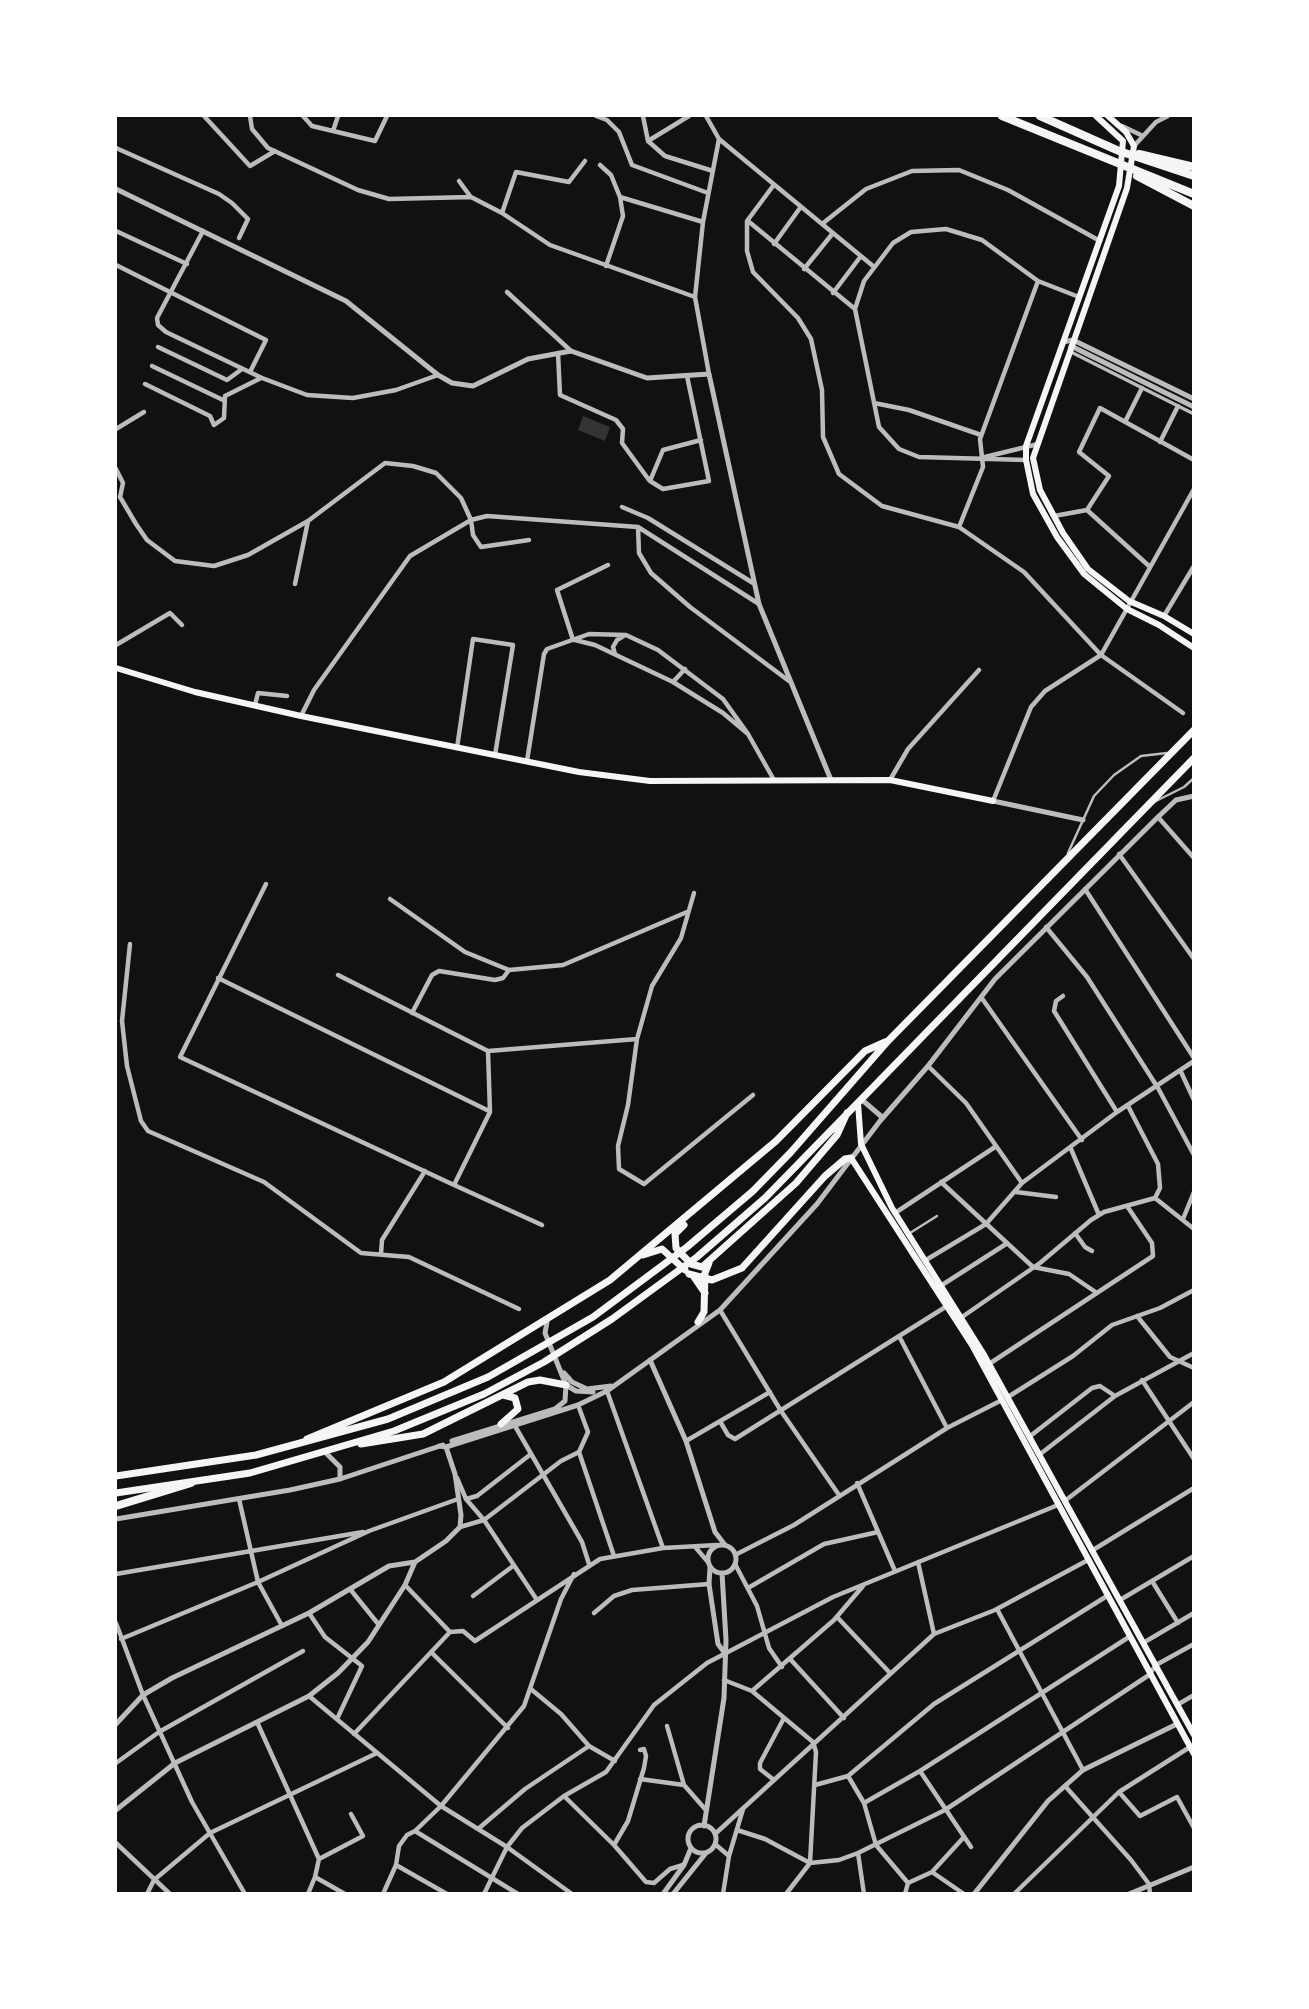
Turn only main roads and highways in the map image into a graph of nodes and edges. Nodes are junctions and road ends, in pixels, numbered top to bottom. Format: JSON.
{"nodes":[{"id":1,"x":1002,"y":116,"type":"edge"},
{"id":2,"x":1040,"y":116,"type":"edge"},
{"id":3,"x":1096,"y":116,"type":"edge"},
{"id":4,"x":1108,"y":116,"type":"edge"},
{"id":5,"x":1147,"y":158,"type":"junction"},
{"id":6,"x":1194,"y":167,"type":"edge"},
{"id":7,"x":1142,"y":175,"type":"junction"},
{"id":8,"x":1194,"y":176,"type":"edge"},
{"id":9,"x":1194,"y":194,"type":"edge"},
{"id":10,"x":1194,"y":206,"type":"edge"},
{"id":11,"x":1164,"y":616,"type":"junction"},
{"id":12,"x":1159,"y":625,"type":"junction"},
{"id":13,"x":1194,"y":634,"type":"edge"},
{"id":14,"x":1194,"y":648,"type":"edge"},
{"id":15,"x":116,"y":668,"type":"edge"},
{"id":16,"x":1194,"y":730,"type":"edge"},
{"id":17,"x":1194,"y":758,"type":"edge"},
{"id":18,"x":993,"y":801,"type":"road end"},
{"id":19,"x":888,"y":1041,"type":"junction"},
{"id":20,"x":859,"y":1097,"type":"junction"},
{"id":21,"x":849,"y":1108,"type":"junction"},
{"id":22,"x":851,"y":1158,"type":"joint"},
{"id":23,"x":700,"y":1206,"type":"junction"},
{"id":24,"x":635,"y":1260,"type":"junction"},
{"id":25,"x":710,"y":1262,"type":"junction"},
{"id":26,"x":924,"y":1262,"type":"junction"},
{"id":27,"x":689,"y":1274,"type":"junction"},
{"id":28,"x":705,"y":1279,"type":"junction"},
{"id":29,"x":705,"y":1293,"type":"junction"},
{"id":30,"x":951,"y":1303,"type":"junction"},
{"id":31,"x":960,"y":1319,"type":"junction"},
{"id":32,"x":698,"y":1322,"type":"road end"},
{"id":33,"x":566,"y":1385,"type":"road end"},
{"id":34,"x":503,"y":1395,"type":"junction"},
{"id":35,"x":1005,"y":1399,"type":"junction"},
{"id":36,"x":501,"y":1424,"type":"road end"},
{"id":37,"x":354,"y":1444,"type":"junction"},
{"id":38,"x":297,"y":1445,"type":"junction"},
{"id":39,"x":116,"y":1476,"type":"edge"},
{"id":40,"x":191,"y":1483,"type":"junction"},
{"id":41,"x":116,"y":1493,"type":"edge"},
{"id":42,"x":1066,"y":1500,"type":"junction"},
{"id":43,"x":1058,"y":1505,"type":"junction"},
{"id":44,"x":116,"y":1506,"type":"edge"},
{"id":45,"x":1115,"y":1591,"type":"junction"},
{"id":46,"x":1107,"y":1596,"type":"junction"},
{"id":47,"x":1120,"y":1600,"type":"junction"},
{"id":48,"x":1112,"y":1605,"type":"junction"},
{"id":49,"x":1193,"y":1733,"type":"edge"},
{"id":50,"x":1184,"y":1737,"type":"junction"},
{"id":51,"x":1192,"y":1750,"type":"edge"}],
"edges":[{"from":1,"to":7,"type":"highway"},
{"from":2,"to":5,"type":"highway"},
{"from":3,"to":12,"type":"main road"},
{"from":4,"to":11,"type":"main road"},
{"from":5,"to":6,"type":"highway"},
{"from":5,"to":8,"type":"highway"},
{"from":7,"to":9,"type":"highway"},
{"from":7,"to":10,"type":"highway"},
{"from":11,"to":12,"type":"main road"},
{"from":11,"to":13,"type":"main road"},
{"from":12,"to":14,"type":"main road"},
{"from":15,"to":18,"type":"main road"},
{"from":16,"to":19,"type":"main road"},
{"from":17,"to":20,"type":"main road"},
{"from":19,"to":23,"type":"main road"},
{"from":19,"to":38,"type":"main road"},
{"from":20,"to":21,"type":"main road"},
{"from":20,"to":26,"type":"main road"},
{"from":21,"to":25,"type":"main road"},
{"from":21,"to":37,"type":"main road"},
{"from":22,"to":26,"type":"main road"},
{"from":22,"to":28,"type":"main road"},
{"from":23,"to":24,"type":"main road"},
{"from":23,"to":25,"type":"main road"},
{"from":24,"to":27,"type":"main road"},
{"from":24,"to":38,"type":"main road"},
{"from":25,"to":28,"type":"main road"},
{"from":26,"to":30,"type":"main road"},
{"from":26,"to":30,"type":"main road"},
{"from":27,"to":28,"type":"main road"},
{"from":27,"to":29,"type":"main road"},
{"from":28,"to":29,"type":"main road"},
{"from":29,"to":32,"type":"main road"},
{"from":30,"to":31,"type":"main road"},
{"from":31,"to":35,"type":"main road"},
{"from":31,"to":35,"type":"main road"},
{"from":33,"to":34,"type":"main road"},
{"from":34,"to":36,"type":"main road"},
{"from":34,"to":37,"type":"main road"},
{"from":35,"to":42,"type":"main road"},
{"from":35,"to":43,"type":"main road"},
{"from":37,"to":40,"type":"main road"},
{"from":38,"to":39,"type":"main road"},
{"from":40,"to":41,"type":"main road"},
{"from":40,"to":44,"type":"highway"},
{"from":42,"to":43,"type":"main road"},
{"from":42,"to":45,"type":"main road"},
{"from":43,"to":46,"type":"main road"},
{"from":45,"to":46,"type":"main road"},
{"from":45,"to":47,"type":"main road"},
{"from":46,"to":48,"type":"main road"},
{"from":47,"to":48,"type":"main road"},
{"from":47,"to":49,"type":"main road"},
{"from":48,"to":50,"type":"main road"},
{"from":49,"to":50,"type":"main road"},
{"from":50,"to":51,"type":"main road"}]}
